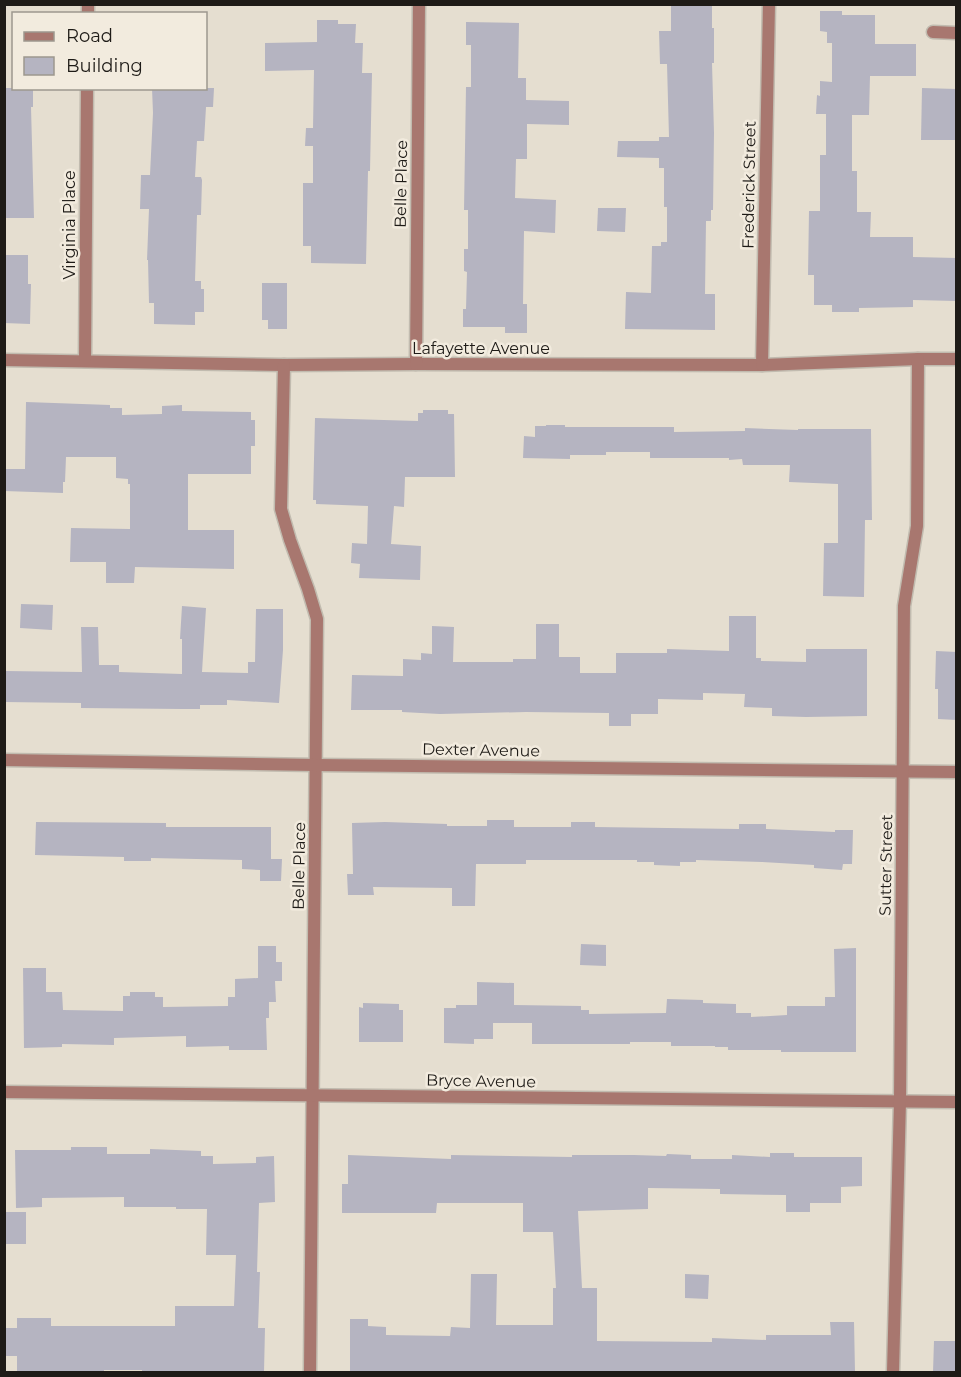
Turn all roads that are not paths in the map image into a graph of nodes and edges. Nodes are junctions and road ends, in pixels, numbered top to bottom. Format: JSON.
{"nodes":[{"id":1,"x":419,"y":4,"type":"edge"},
{"id":2,"x":769,"y":4,"type":"edge"},
{"id":3,"x":933,"y":32,"type":"dead end"},
{"id":4,"x":957,"y":33,"type":"edge"},
{"id":5,"x":87,"y":90,"type":"edge"},
{"id":6,"x":918,"y":359,"type":"junction"},
{"id":7,"x":957,"y":359,"type":"edge"},
{"id":8,"x":4,"y":360,"type":"edge"},
{"id":9,"x":85,"y":361,"type":"junction"},
{"id":10,"x":416,"y":364,"type":"junction"},
{"id":11,"x":284,"y":365,"type":"junction"},
{"id":12,"x":762,"y":365,"type":"junction"},
{"id":13,"x":4,"y":760,"type":"edge"},
{"id":14,"x":316,"y":765,"type":"junction"},
{"id":15,"x":903,"y":771,"type":"junction"},
{"id":16,"x":957,"y":772,"type":"edge"},
{"id":17,"x":4,"y":1092,"type":"edge"},
{"id":18,"x":313,"y":1095,"type":"junction"},
{"id":19,"x":900,"y":1101,"type":"junction"},
{"id":20,"x":957,"y":1102,"type":"edge"},
{"id":21,"x":310,"y":1372,"type":"edge"},
{"id":22,"x":893,"y":1372,"type":"edge"}],
"edges":[{"from":1,"to":10,"type":"street","name":"Belle Place"},
{"from":2,"to":12,"type":"street","name":"Frederick Street"},
{"from":3,"to":4,"type":"street"},
{"from":5,"to":9,"type":"street","name":"Virginia Place"},
{"from":6,"to":7,"type":"street","name":"Lafayette Avenue"},
{"from":6,"to":12,"type":"street","name":"Lafayette Avenue"},
{"from":6,"to":15,"type":"street","name":"Sutter Street"},
{"from":8,"to":9,"type":"street","name":"Lafayette Avenue"},
{"from":9,"to":11,"type":"street","name":"Lafayette Avenue"},
{"from":10,"to":11,"type":"street","name":"Lafayette Avenue"},
{"from":10,"to":12,"type":"street","name":"Lafayette Avenue"},
{"from":11,"to":14,"type":"street","name":"Belle Place"},
{"from":13,"to":14,"type":"street","name":"Dexter Avenue"},
{"from":14,"to":15,"type":"street","name":"Dexter Avenue"},
{"from":14,"to":18,"type":"street","name":"Belle Place"},
{"from":15,"to":16,"type":"street","name":"Dexter Avenue"},
{"from":15,"to":19,"type":"street","name":"Sutter Street"},
{"from":17,"to":18,"type":"street","name":"Bryce Avenue"},
{"from":18,"to":19,"type":"street","name":"Bryce Avenue"},
{"from":18,"to":21,"type":"street","name":"Belle Place"},
{"from":19,"to":20,"type":"street","name":"Bryce Avenue"},
{"from":19,"to":22,"type":"street","name":"Sutter Street"}]}
